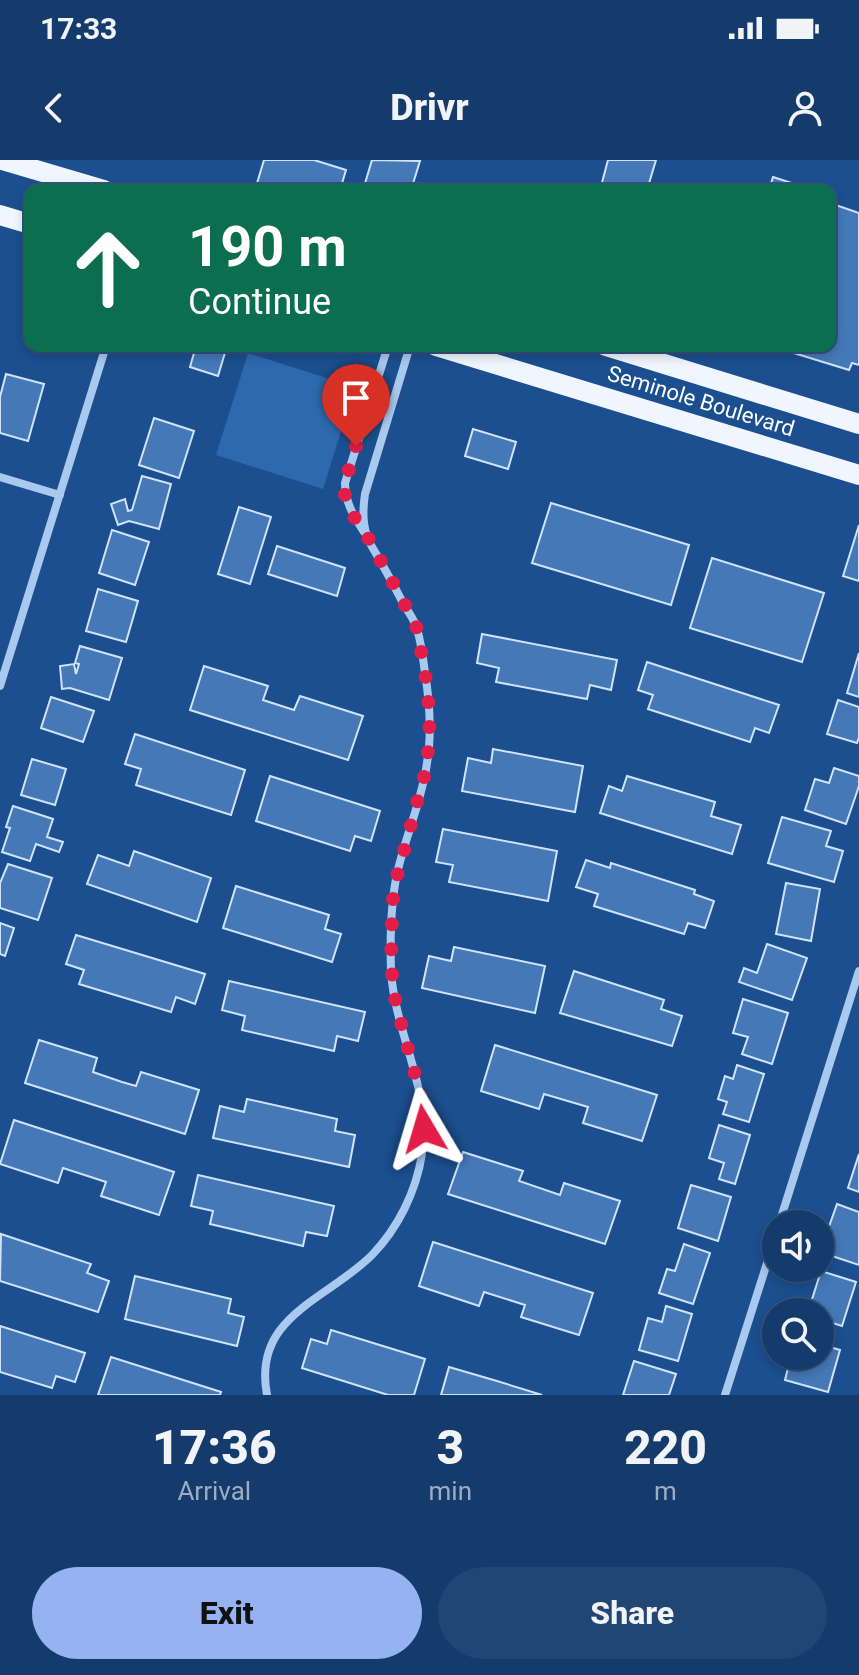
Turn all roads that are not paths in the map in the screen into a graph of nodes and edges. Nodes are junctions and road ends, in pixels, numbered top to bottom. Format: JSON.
{"nodes":[{"id":1,"x":2,"y":160,"type":"edge"},
{"id":2,"x":84,"y":184,"type":"edge"},
{"id":3,"x":0,"y":215,"type":"edge"},
{"id":4,"x":24,"y":222,"type":"edge"},
{"id":5,"x":104,"y":352,"type":"edge"},
{"id":6,"x":386,"y":352,"type":"edge"},
{"id":7,"x":408,"y":352,"type":"edge"},
{"id":8,"x":456,"y":352,"type":"edge"},
{"id":9,"x":625,"y":352,"type":"edge"},
{"id":10,"x":859,"y":424,"type":"edge"},
{"id":11,"x":859,"y":475,"type":"edge"},
{"id":12,"x":0,"y":477,"type":"edge"},
{"id":13,"x":60,"y":495,"type":"junction"},
{"id":14,"x":367,"y":536,"type":"junction"},
{"id":15,"x":0,"y":686,"type":"edge"},
{"id":16,"x":859,"y":971,"type":"edge"},
{"id":17,"x":783,"y":1210,"type":"edge"},
{"id":18,"x":762,"y":1279,"type":"edge"},
{"id":19,"x":267,"y":1395,"type":"edge"},
{"id":20,"x":725,"y":1395,"type":"edge"}],
"edges":[{"from":1,"to":2,"type":"main road"},
{"from":3,"to":4,"type":"main road"},
{"from":5,"to":13,"type":"street"},
{"from":6,"to":14,"type":"street"},
{"from":7,"to":14,"type":"street"},
{"from":8,"to":11,"type":"main road","name":"Seminole Boulevard"},
{"from":9,"to":10,"type":"main road","name":"Seminole Boulevard"},
{"from":12,"to":13,"type":"street"},
{"from":13,"to":15,"type":"street"},
{"from":14,"to":19,"type":"street"},
{"from":16,"to":17,"type":"street"},
{"from":18,"to":20,"type":"street"}]}
